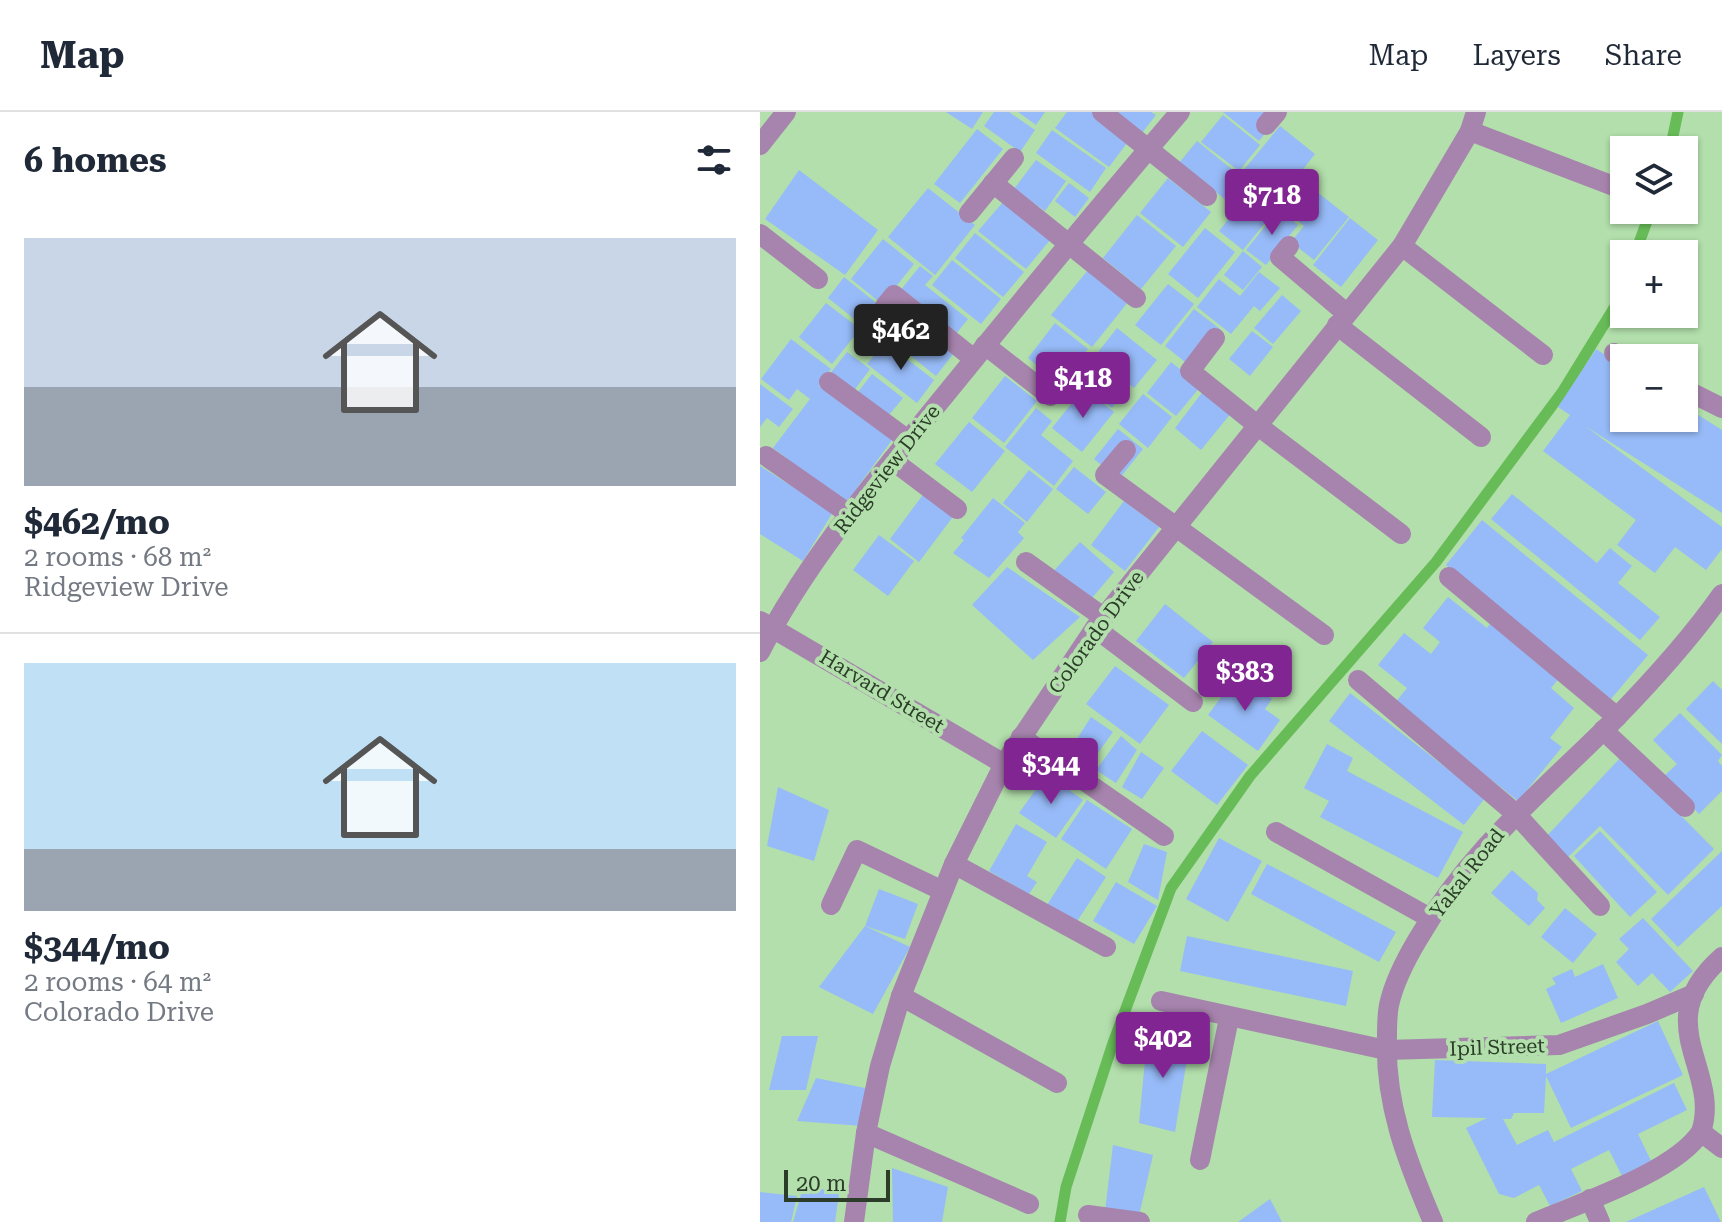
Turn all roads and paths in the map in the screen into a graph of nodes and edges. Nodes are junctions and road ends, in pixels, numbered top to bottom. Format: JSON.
{"nodes":[{"id":1,"x":786,"y":112,"type":"edge"},
{"id":2,"x":1102,"y":112,"type":"edge"},
{"id":3,"x":1180,"y":112,"type":"edge"},
{"id":4,"x":1473,"y":122,"type":"edge"},
{"id":5,"x":760,"y":145,"type":"edge"},
{"id":6,"x":1149,"y":150,"type":"junction"},
{"id":7,"x":1014,"y":158,"type":"dead end"},
{"id":8,"x":993,"y":183,"type":"junction"},
{"id":9,"x":1610,"y":184,"type":"edge"},
{"id":10,"x":1207,"y":196,"type":"dead end"},
{"id":11,"x":969,"y":213,"type":"dead end"},
{"id":12,"x":760,"y":234,"type":"edge"},
{"id":13,"x":1070,"y":244,"type":"junction"},
{"id":14,"x":1289,"y":246,"type":"dead end"},
{"id":15,"x":1402,"y":246,"type":"junction"},
{"id":16,"x":818,"y":279,"type":"dead end"},
{"id":17,"x":1136,"y":298,"type":"dead end"},
{"id":18,"x":885,"y":306,"type":"dead end"},
{"id":19,"x":1342,"y":319,"type":"junction"},
{"id":20,"x":1215,"y":338,"type":"dead end"},
{"id":21,"x":980,"y":352,"type":"junction"},
{"id":22,"x":1543,"y":355,"type":"dead end"},
{"id":23,"x":829,"y":382,"type":"dead end"},
{"id":24,"x":1050,"y":396,"type":"dead end"},
{"id":25,"x":1698,"y":396,"type":"edge"},
{"id":26,"x":1722,"y":408,"type":"edge"},
{"id":27,"x":1257,"y":425,"type":"junction"},
{"id":28,"x":1481,"y":437,"type":"dead end"},
{"id":29,"x":908,"y":440,"type":"junction"},
{"id":30,"x":1126,"y":450,"type":"dead end"},
{"id":31,"x":766,"y":456,"type":"dead end"},
{"id":32,"x":892,"y":460,"type":"junction"},
{"id":33,"x":957,"y":509,"type":"dead end"},
{"id":34,"x":849,"y":514,"type":"junction"},
{"id":35,"x":1176,"y":526,"type":"junction"},
{"id":36,"x":1401,"y":534,"type":"dead end"},
{"id":37,"x":1026,"y":562,"type":"dead end"},
{"id":38,"x":1449,"y":577,"type":"dead end"},
{"id":39,"x":1722,"y":594,"type":"edge"},
{"id":40,"x":1715,"y":621,"type":"edge"},
{"id":41,"x":1099,"y":622,"type":"junction"},
{"id":42,"x":767,"y":624,"type":"edge"},
{"id":43,"x":1324,"y":635,"type":"dead end"},
{"id":44,"x":760,"y":652,"type":"edge"},
{"id":45,"x":1358,"y":680,"type":"dead end"},
{"id":46,"x":1193,"y":702,"type":"dead end"},
{"id":47,"x":1610,"y":723,"type":"junction"},
{"id":48,"x":1021,"y":737,"type":"junction"},
{"id":49,"x":1004,"y":764,"type":"junction"},
{"id":50,"x":1685,"y":807,"type":"dead end"},
{"id":51,"x":1515,"y":813,"type":"junction"},
{"id":52,"x":1276,"y":832,"type":"dead end"},
{"id":53,"x":1164,"y":836,"type":"dead end"},
{"id":54,"x":954,"y":864,"type":"junction"},
{"id":55,"x":943,"y":891,"type":"junction"},
{"id":56,"x":831,"y":905,"type":"dead end"},
{"id":57,"x":1600,"y":906,"type":"dead end"},
{"id":58,"x":1430,"y":918,"type":"junction"},
{"id":59,"x":1106,"y":947,"type":"dead end"},
{"id":60,"x":1722,"y":957,"type":"edge"},
{"id":61,"x":1694,"y":994,"type":"junction"},
{"id":62,"x":901,"y":996,"type":"junction"},
{"id":63,"x":1161,"y":1001,"type":"dead end"},
{"id":64,"x":1229,"y":1018,"type":"junction"},
{"id":65,"x":1386,"y":1050,"type":"junction"},
{"id":66,"x":1057,"y":1083,"type":"dead end"},
{"id":67,"x":1716,"y":1084,"type":"edge"},
{"id":68,"x":1701,"y":1132,"type":"junction"},
{"id":69,"x":866,"y":1133,"type":"junction"},
{"id":70,"x":1722,"y":1148,"type":"edge"},
{"id":71,"x":1200,"y":1160,"type":"dead end"},
{"id":72,"x":1590,"y":1199,"type":"junction"},
{"id":73,"x":1029,"y":1204,"type":"dead end"},
{"id":74,"x":1088,"y":1215,"type":"dead end"},
{"id":75,"x":854,"y":1222,"type":"edge"},
{"id":76,"x":1140,"y":1222,"type":"edge"},
{"id":77,"x":1433,"y":1222,"type":"edge"},
{"id":78,"x":1536,"y":1222,"type":"edge"},
{"id":79,"x":1600,"y":1222,"type":"edge"}],
"edges":[{"from":1,"to":5,"type":"street"},
{"from":2,"to":6,"type":"street"},
{"from":3,"to":6,"type":"street","name":"Ridgeview Drive"},
{"from":4,"to":9,"type":"street"},
{"from":4,"to":15,"type":"street","name":"Colorado Drive"},
{"from":6,"to":10,"type":"street"},
{"from":6,"to":13,"type":"street","name":"Ridgeview Drive"},
{"from":7,"to":8,"type":"street"},
{"from":8,"to":11,"type":"street"},
{"from":8,"to":13,"type":"street"},
{"from":12,"to":16,"type":"street"},
{"from":13,"to":17,"type":"street"},
{"from":13,"to":21,"type":"street","name":"Ridgeview Drive"},
{"from":14,"to":19,"type":"street"},
{"from":15,"to":19,"type":"street","name":"Colorado Drive"},
{"from":15,"to":22,"type":"street"},
{"from":18,"to":21,"type":"street"},
{"from":19,"to":27,"type":"street","name":"Colorado Drive"},
{"from":19,"to":28,"type":"street"},
{"from":20,"to":27,"type":"street"},
{"from":21,"to":24,"type":"street"},
{"from":21,"to":29,"type":"street","name":"Ridgeview Drive"},
{"from":23,"to":29,"type":"street"},
{"from":25,"to":26,"type":"street"},
{"from":27,"to":35,"type":"street","name":"Colorado Drive"},
{"from":27,"to":36,"type":"street"},
{"from":29,"to":32,"type":"street","name":"Ridgeview Drive"},
{"from":30,"to":35,"type":"street"},
{"from":31,"to":34,"type":"street"},
{"from":32,"to":33,"type":"street"},
{"from":32,"to":34,"type":"street","name":"Ridgeview Drive"},
{"from":34,"to":42,"type":"street","name":"Ridgeview Drive"},
{"from":35,"to":41,"type":"street","name":"Colorado Drive"},
{"from":35,"to":43,"type":"street"},
{"from":37,"to":41,"type":"street"},
{"from":38,"to":47,"type":"street"},
{"from":39,"to":40,"type":"street","name":"Yakal Road"},
{"from":40,"to":47,"type":"street","name":"Yakal Road"},
{"from":41,"to":46,"type":"street"},
{"from":41,"to":48,"type":"street","name":"Colorado Drive"},
{"from":42,"to":44,"type":"street","name":"Ridgeview Drive"},
{"from":42,"to":49,"type":"street","name":"Harvard Street"},
{"from":45,"to":51,"type":"street"},
{"from":47,"to":50,"type":"street"},
{"from":47,"to":51,"type":"street","name":"Yakal Road"},
{"from":48,"to":49,"type":"street","name":"Colorado Drive"},
{"from":48,"to":53,"type":"street"},
{"from":49,"to":54,"type":"street","name":"Colorado Drive"},
{"from":51,"to":57,"type":"street"},
{"from":51,"to":58,"type":"street","name":"Yakal Road"},
{"from":52,"to":58,"type":"street"},
{"from":54,"to":55,"type":"street","name":"Colorado Drive"},
{"from":54,"to":59,"type":"street"},
{"from":55,"to":56,"type":"street"},
{"from":55,"to":62,"type":"street","name":"Colorado Drive"},
{"from":58,"to":65,"type":"street","name":"Yakal Road"},
{"from":60,"to":61,"type":"street"},
{"from":61,"to":65,"type":"street","name":"Ipil Street"},
{"from":61,"to":67,"type":"street"},
{"from":62,"to":66,"type":"street"},
{"from":62,"to":69,"type":"street","name":"Colorado Drive"},
{"from":63,"to":64,"type":"street","name":"Ipil Street"},
{"from":64,"to":65,"type":"street","name":"Ipil Street"},
{"from":64,"to":71,"type":"street"},
{"from":65,"to":77,"type":"street","name":"Yakal Road"},
{"from":67,"to":68,"type":"street"},
{"from":68,"to":70,"type":"street"},
{"from":68,"to":72,"type":"street"},
{"from":69,"to":73,"type":"street"},
{"from":69,"to":75,"type":"street","name":"Colorado Drive"},
{"from":72,"to":78,"type":"street"},
{"from":72,"to":79,"type":"street"},
{"from":74,"to":76,"type":"street"}]}
